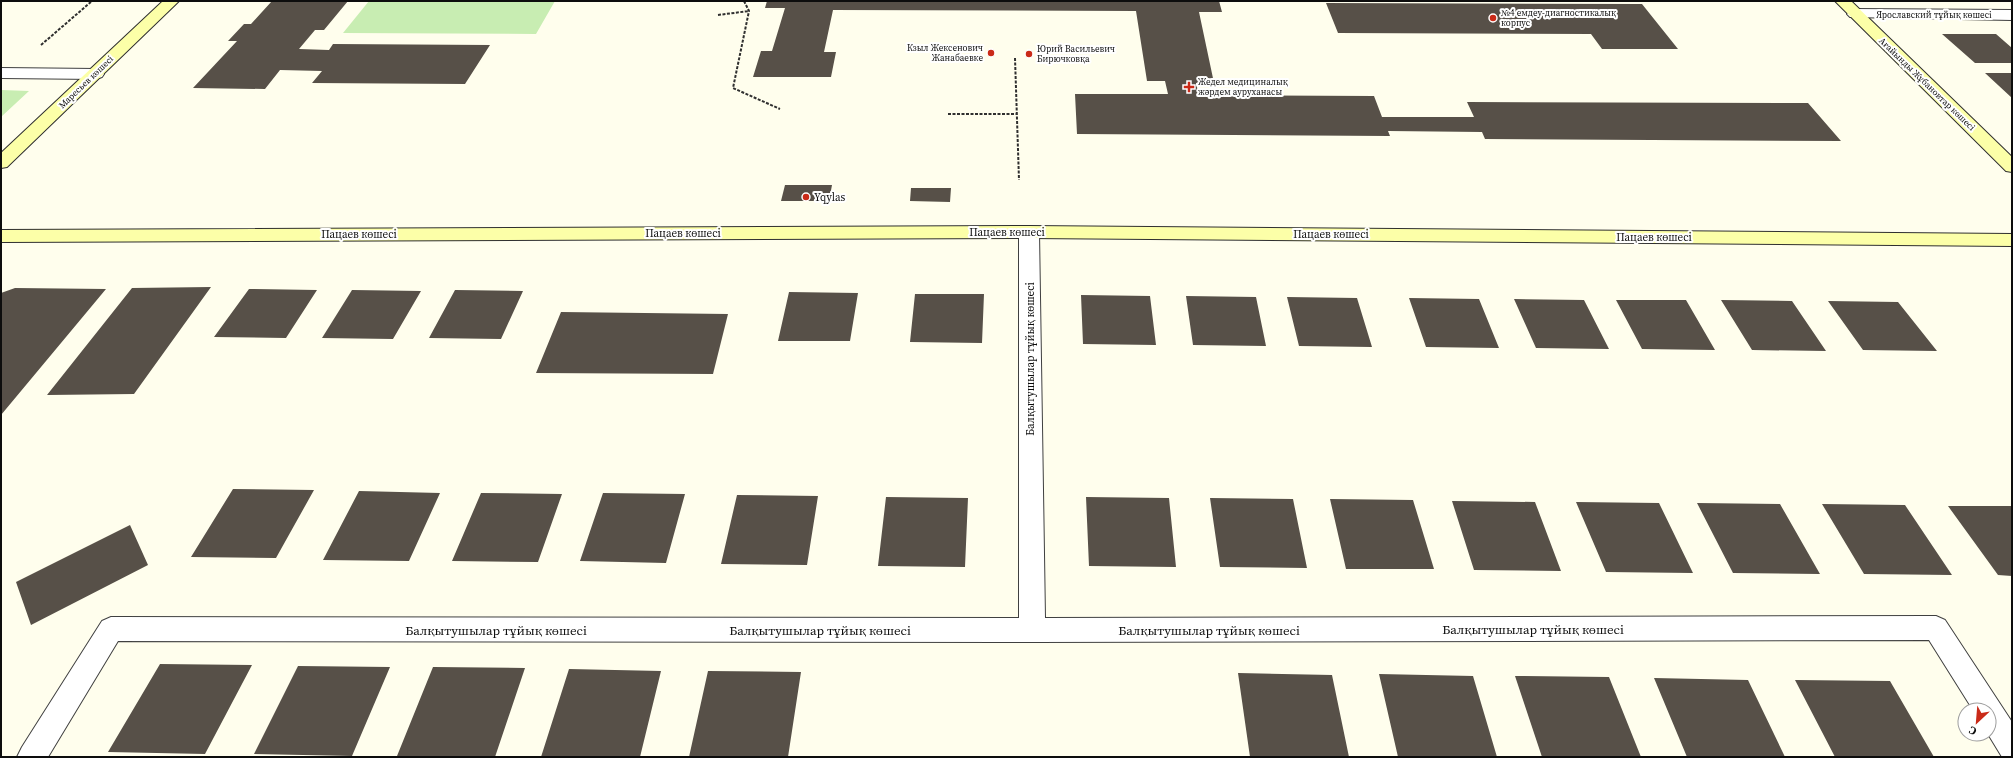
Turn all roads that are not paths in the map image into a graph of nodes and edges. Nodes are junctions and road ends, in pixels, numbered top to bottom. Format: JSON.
{"nodes":[{"id":1,"x":172,"y":1,"type":"edge"},
{"id":2,"x":1842,"y":1,"type":"edge"},
{"id":3,"x":1855,"y":14,"type":"junction"},
{"id":4,"x":2012,"y":15,"type":"edge"},
{"id":5,"x":4,"y":73,"type":"edge"},
{"id":6,"x":96,"y":74,"type":"junction"},
{"id":7,"x":1,"y":163,"type":"edge"},
{"id":8,"x":2012,"y":167,"type":"edge"},
{"id":9,"x":1029,"y":232,"type":"junction"},
{"id":10,"x":1,"y":236,"type":"edge"},
{"id":11,"x":2012,"y":240,"type":"edge"},
{"id":12,"x":1032,"y":630,"type":"junction"},
{"id":13,"x":1984,"y":702,"type":"edge"},
{"id":14,"x":1997,"y":723,"type":"edge"},
{"id":15,"x":2012,"y":746,"type":"edge"},
{"id":16,"x":32,"y":757,"type":"edge"}],
"edges":[{"from":1,"to":6,"type":"main road","name":"Маресьев көшесі"},
{"from":2,"to":3,"type":"main road","name":"Ағайынды Жұбановтар көшесі"},
{"from":3,"to":4,"type":"street","name":"Ярославский тұйық көшесі"},
{"from":3,"to":8,"type":"main road","name":"Ағайынды Жұбановтар көшесі"},
{"from":5,"to":6,"type":"street"},
{"from":6,"to":7,"type":"main road","name":"Маресьев көшесі"},
{"from":9,"to":10,"type":"main road","name":"Пацаев көшесі"},
{"from":9,"to":11,"type":"main road","name":"Пацаев көшесі"},
{"from":9,"to":12,"type":"street","name":"Балқытушылар тұйық көшесі"},
{"from":12,"to":13,"type":"street","name":"Балқытушылар тұйық көшесі"},
{"from":12,"to":16,"type":"street","name":"Балқытушылар тұйық көшесі"},
{"from":14,"to":15,"type":"street","name":"Балқытушылар тұйық көшесі"}]}
